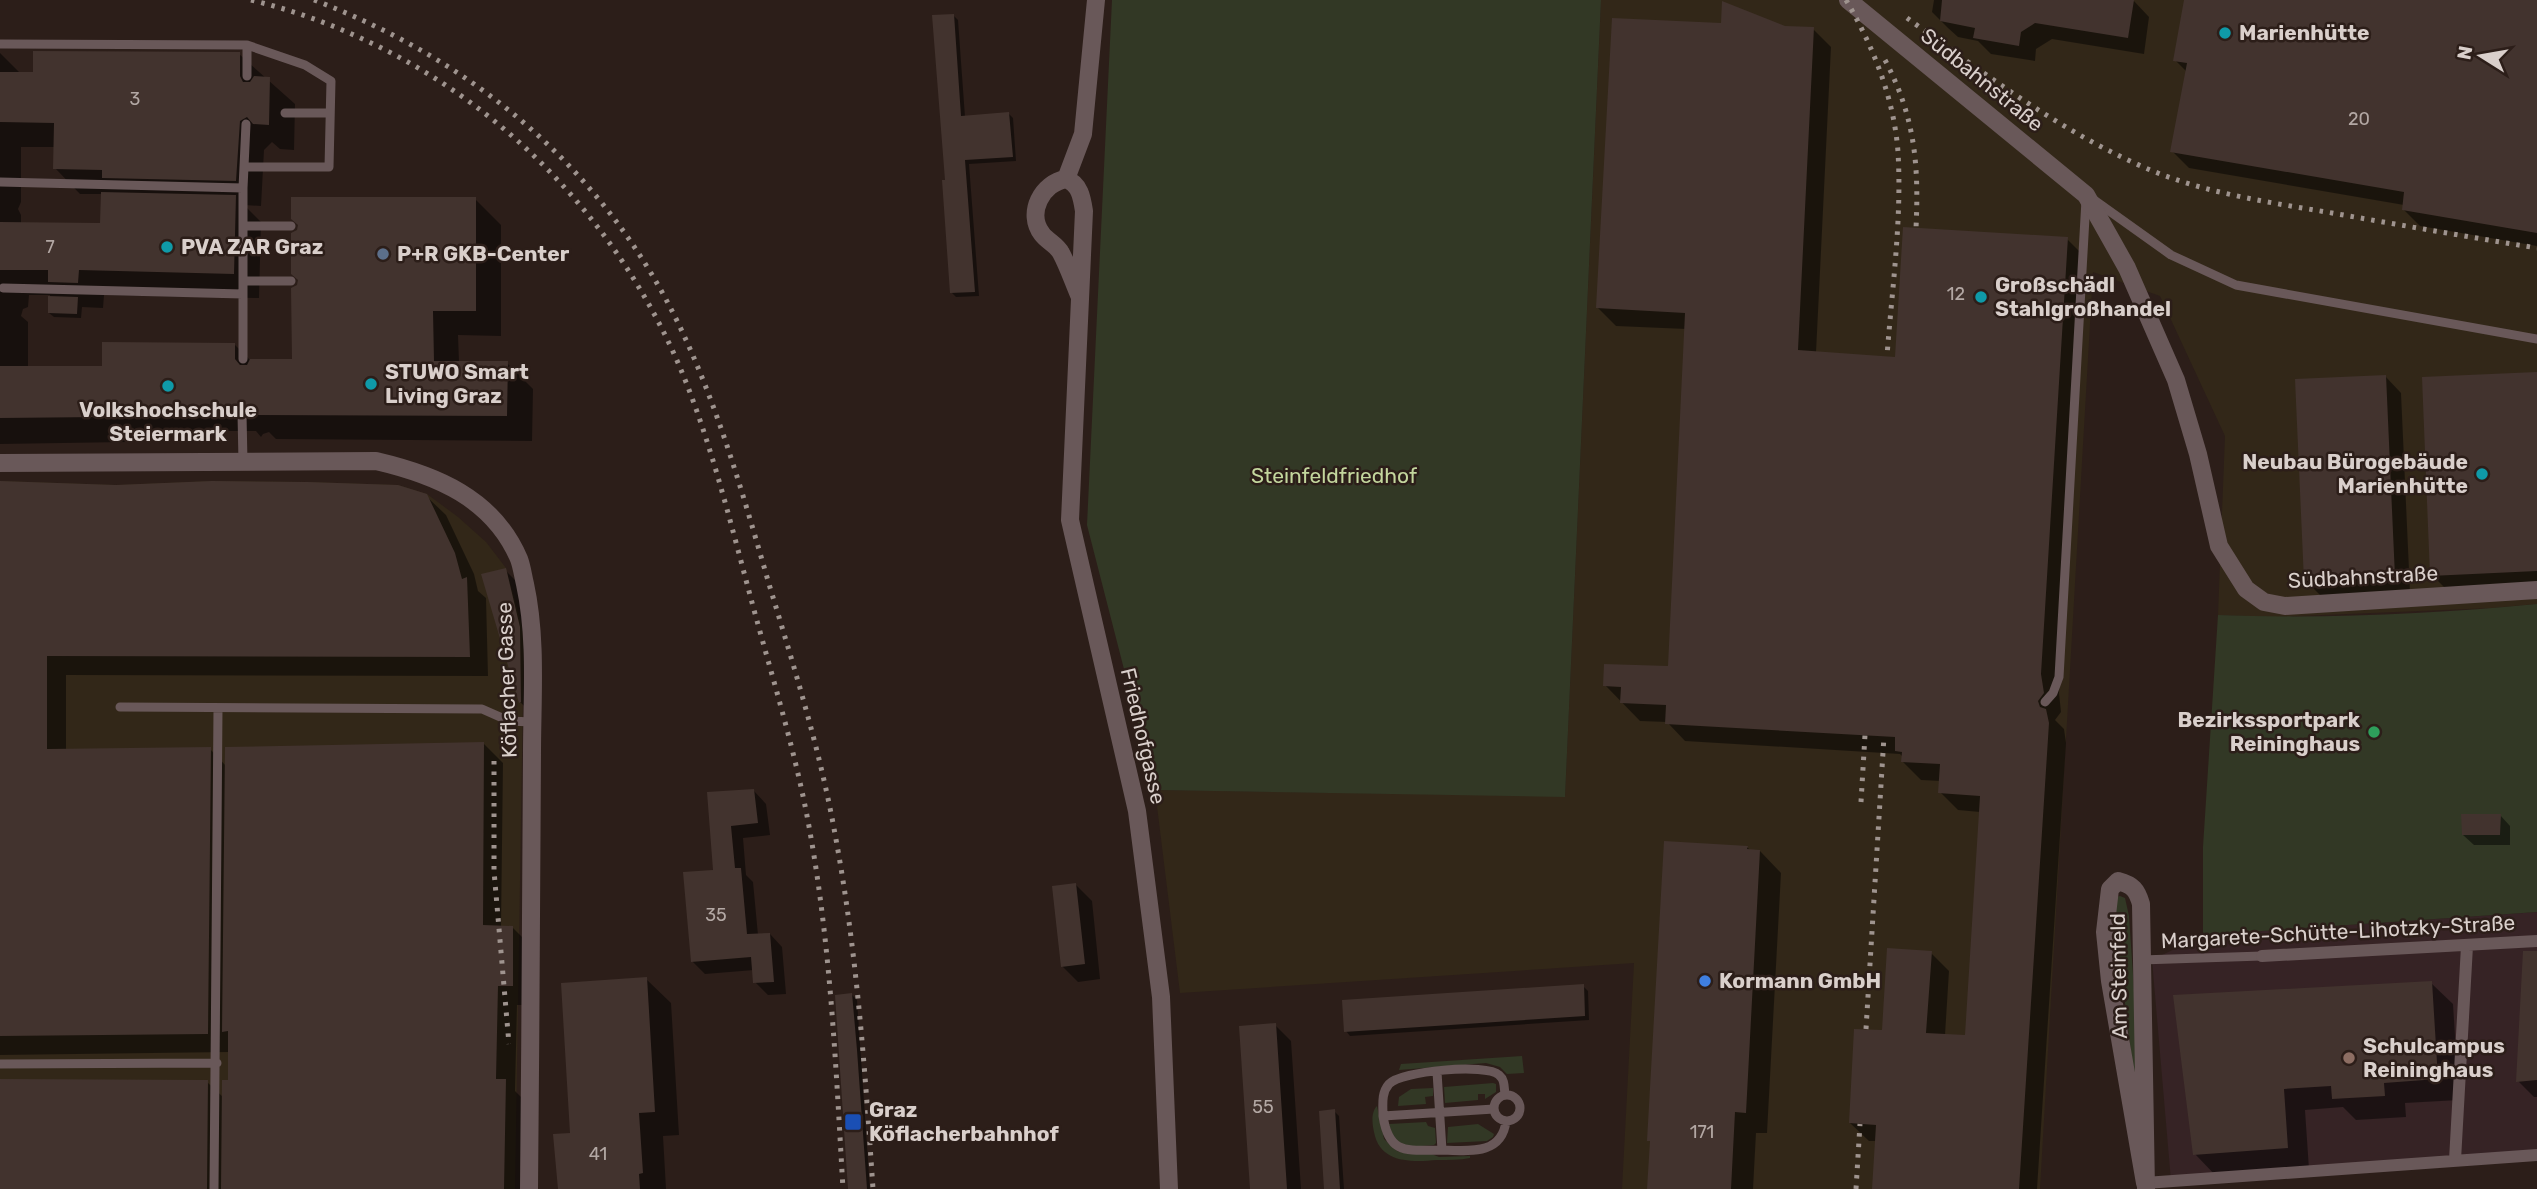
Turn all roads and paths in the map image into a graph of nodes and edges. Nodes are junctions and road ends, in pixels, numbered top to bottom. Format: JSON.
{"nodes":[{"id":1,"x":1096,"y":0,"type":"edge"},
{"id":2,"x":1848,"y":0,"type":"edge"},
{"id":3,"x":1,"y":44,"type":"edge"},
{"id":4,"x":247,"y":45,"type":"junction"},
{"id":5,"x":247,"y":76,"type":"dead end"},
{"id":6,"x":285,"y":113,"type":"dead end"},
{"id":7,"x":330,"y":113,"type":"junction"},
{"id":8,"x":246,"y":124,"type":"dead end"},
{"id":9,"x":244,"y":167,"type":"junction"},
{"id":10,"x":1066,"y":179,"type":"junction"},
{"id":11,"x":0,"y":182,"type":"edge"},
{"id":12,"x":243,"y":188,"type":"junction"},
{"id":13,"x":2087,"y":195,"type":"junction"},
{"id":14,"x":243,"y":226,"type":"junction"},
{"id":15,"x":291,"y":226,"type":"dead end"},
{"id":16,"x":243,"y":281,"type":"junction"},
{"id":17,"x":291,"y":281,"type":"dead end"},
{"id":18,"x":3,"y":288,"type":"dead end"},
{"id":19,"x":243,"y":294,"type":"junction"},
{"id":20,"x":1079,"y":295,"type":"junction"},
{"id":21,"x":2537,"y":340,"type":"edge"},
{"id":22,"x":243,"y":359,"type":"dead end"},
{"id":23,"x":242,"y":414,"type":"dead end"},
{"id":24,"x":243,"y":462,"type":"junction"},
{"id":25,"x":0,"y":463,"type":"edge"},
{"id":26,"x":2537,"y":590,"type":"edge"},
{"id":27,"x":2045,"y":702,"type":"dead end"},
{"id":28,"x":120,"y":707,"type":"dead end"},
{"id":29,"x":218,"y":709,"type":"junction"},
{"id":30,"x":532,"y":722,"type":"junction"},
{"id":31,"x":2537,"y":941,"type":"edge"},
{"id":32,"x":2467,"y":946,"type":"junction"},
{"id":33,"x":2262,"y":956,"type":"joint"},
{"id":34,"x":2141,"y":960,"type":"junction"},
{"id":35,"x":217,"y":1063,"type":"junction"},
{"id":36,"x":0,"y":1064,"type":"edge"},
{"id":37,"x":1437,"y":1072,"type":"junction"},
{"id":38,"x":1504,"y":1095,"type":"junction"},
{"id":39,"x":1494,"y":1109,"type":"junction"},
{"id":40,"x":1440,"y":1113,"type":"junction"},
{"id":41,"x":1384,"y":1116,"type":"junction"},
{"id":42,"x":1506,"y":1121,"type":"junction"},
{"id":43,"x":1442,"y":1150,"type":"junction"},
{"id":44,"x":2537,"y":1155,"type":"edge"},
{"id":45,"x":2455,"y":1160,"type":"junction"},
{"id":46,"x":2145,"y":1186,"type":"edge"},
{"id":47,"x":214,"y":1189,"type":"edge"},
{"id":48,"x":529,"y":1189,"type":"edge"},
{"id":49,"x":1169,"y":1189,"type":"edge"}],
"edges":[{"from":1,"to":10,"type":"street","name":"Friedhofgasse"},
{"from":2,"to":13,"type":"street","name":"Südbahnstraße"},
{"from":3,"to":4,"type":"lane"},
{"from":4,"to":5,"type":"lane"},
{"from":4,"to":7,"type":"lane"},
{"from":6,"to":7,"type":"lane"},
{"from":7,"to":9,"type":"lane"},
{"from":8,"to":9,"type":"lane"},
{"from":9,"to":12,"type":"lane"},
{"from":10,"to":20,"type":"street","name":"Friedhofgasse"},
{"from":10,"to":20,"type":"street","name":"Friedhofgasse"},
{"from":11,"to":12,"type":"lane"},
{"from":12,"to":14,"type":"lane"},
{"from":13,"to":21,"type":"lane","name":"Südbahnstraße"},
{"from":13,"to":26,"type":"street","name":"Südbahnstraße"},
{"from":13,"to":27,"type":"lane"},
{"from":14,"to":15,"type":"lane"},
{"from":14,"to":16,"type":"lane"},
{"from":16,"to":17,"type":"lane"},
{"from":16,"to":19,"type":"lane"},
{"from":18,"to":19,"type":"lane"},
{"from":19,"to":22,"type":"lane"},
{"from":20,"to":49,"type":"street","name":"Friedhofgasse"},
{"from":23,"to":24,"type":"lane"},
{"from":24,"to":25,"type":"street","name":"Köflacher Gasse"},
{"from":24,"to":30,"type":"street","name":"Köflacher Gasse"},
{"from":28,"to":29,"type":"lane"},
{"from":29,"to":30,"type":"lane"},
{"from":29,"to":35,"type":"lane"},
{"from":30,"to":48,"type":"street","name":"Köflacher Gasse"},
{"from":31,"to":32,"type":"street","name":"Margarete-Schütte-Lihotzky-Straße"},
{"from":32,"to":33,"type":"street","name":"Margarete-Schütte-Lihotzky-Straße"},
{"from":32,"to":45,"type":"street"},
{"from":33,"to":34,"type":"lane","name":"Margarete-Schütte-Lihotzky-Straße"},
{"from":34,"to":46,"type":"street","name":"Am Steinfeld"},
{"from":34,"to":46,"type":"street","name":"Am Steinfeld"},
{"from":35,"to":36,"type":"lane"},
{"from":35,"to":47,"type":"lane"},
{"from":37,"to":38,"type":"lane"},
{"from":37,"to":40,"type":"lane"},
{"from":37,"to":41,"type":"lane"},
{"from":38,"to":39,"type":"lane"},
{"from":38,"to":42,"type":"lane"},
{"from":39,"to":40,"type":"lane"},
{"from":39,"to":42,"type":"lane"},
{"from":40,"to":41,"type":"lane"},
{"from":40,"to":43,"type":"lane"},
{"from":41,"to":43,"type":"lane"},
{"from":42,"to":43,"type":"lane"},
{"from":44,"to":45,"type":"street"},
{"from":45,"to":46,"type":"street"}]}
